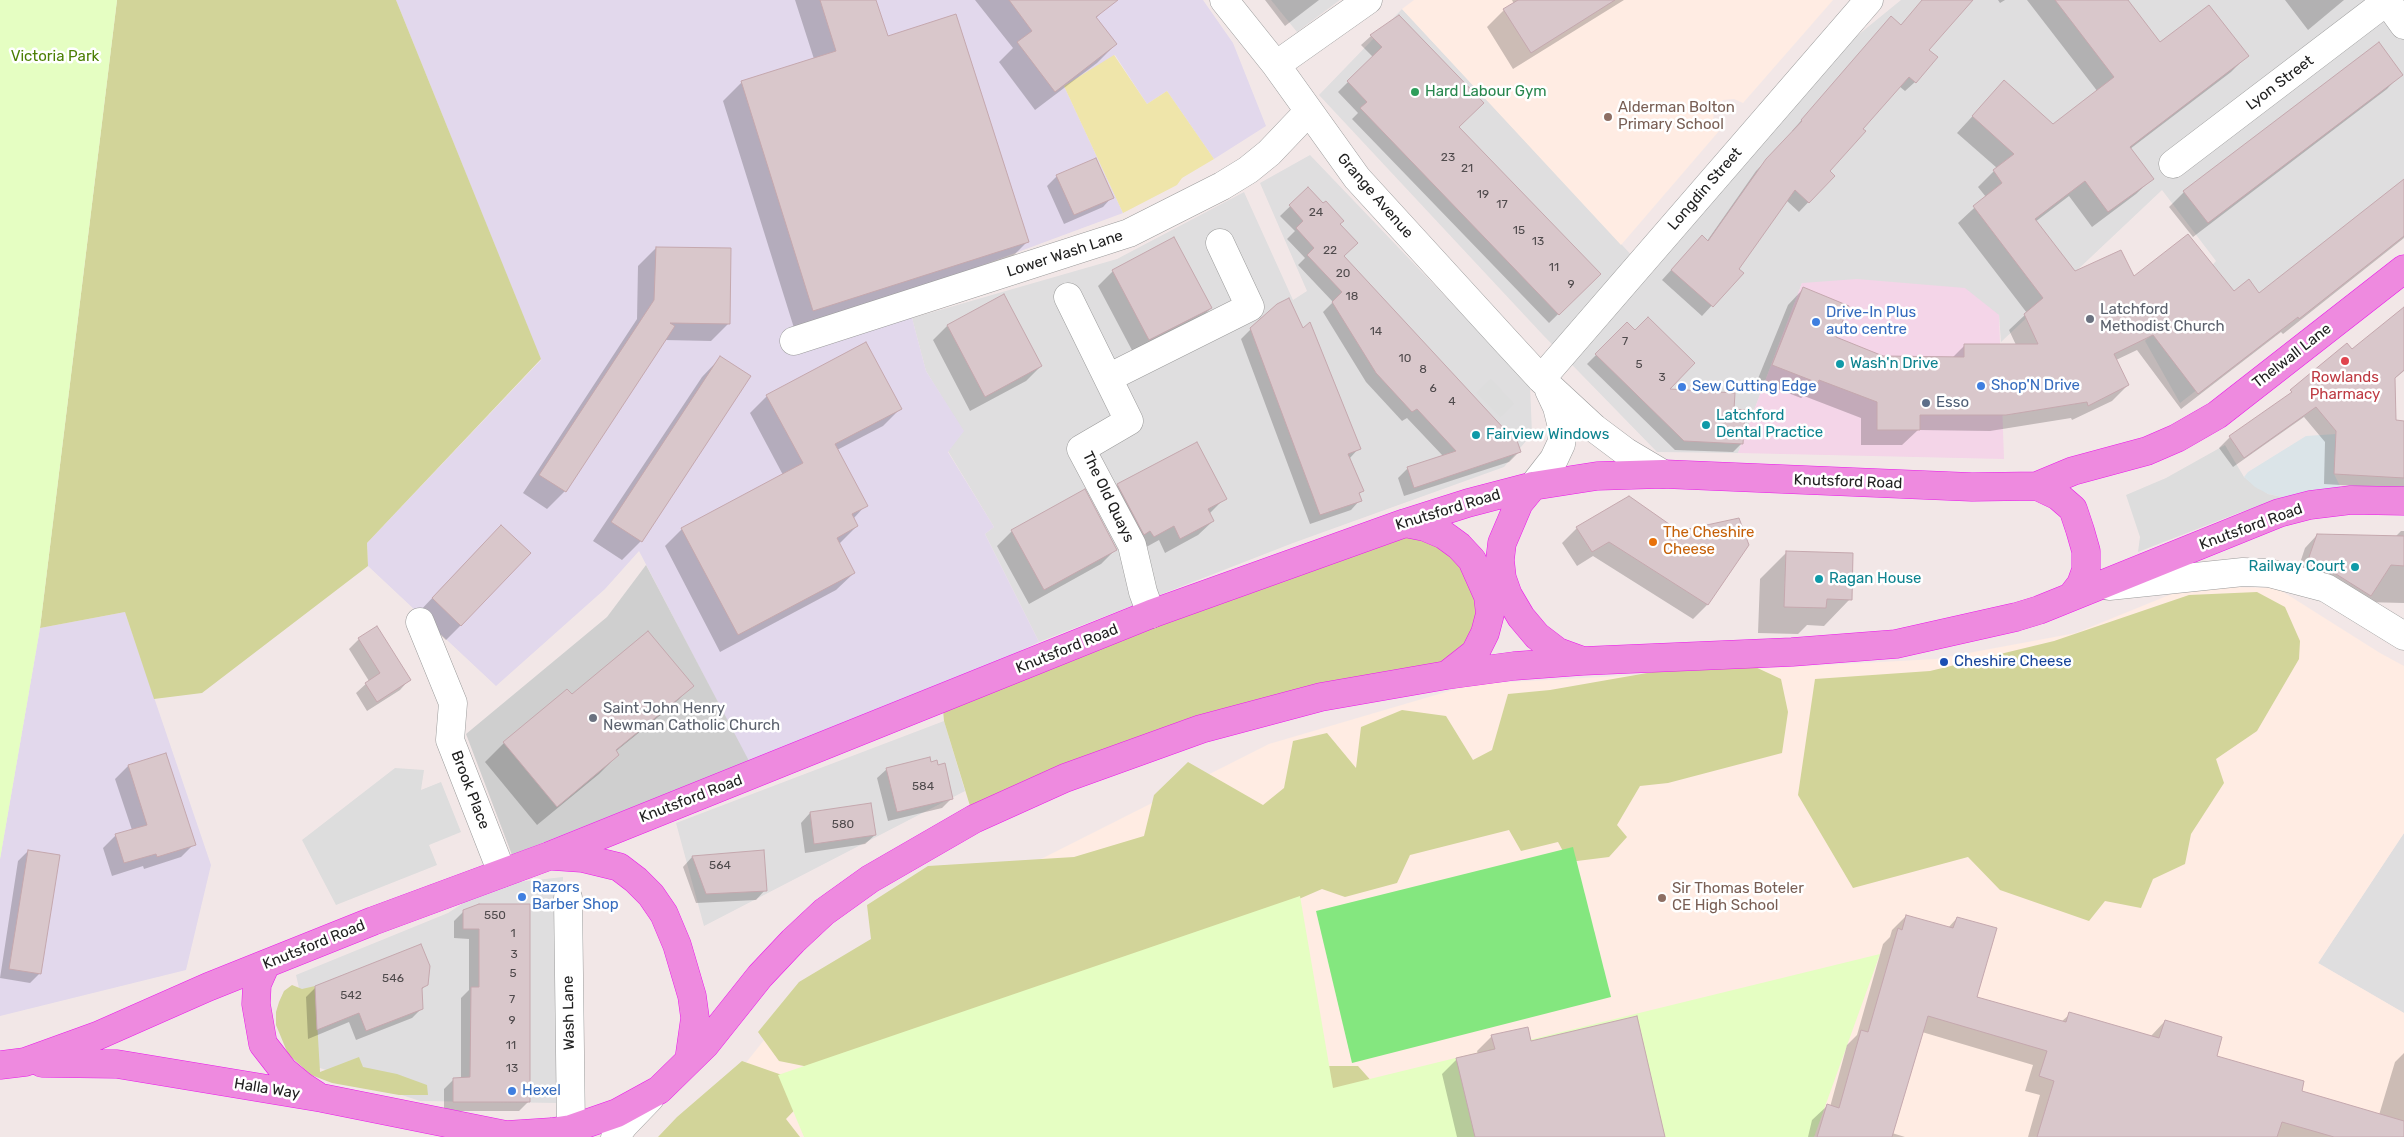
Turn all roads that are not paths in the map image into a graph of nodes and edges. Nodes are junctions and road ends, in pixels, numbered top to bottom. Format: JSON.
{"nodes":[{"id":1,"x":1224,"y":0,"type":"edge"},
{"id":2,"x":1368,"y":0,"type":"edge"},
{"id":3,"x":1869,"y":0,"type":"edge"},
{"id":4,"x":2386,"y":1,"type":"edge"},
{"id":5,"x":2404,"y":25,"type":"edge"},
{"id":6,"x":1276,"y":65,"type":"junction"},
{"id":7,"x":1308,"y":112,"type":"junction"},
{"id":8,"x":2173,"y":164,"type":"dead end"},
{"id":9,"x":1220,"y":243,"type":"dead end"},
{"id":10,"x":2404,"y":269,"type":"edge"},
{"id":11,"x":1068,"y":297,"type":"dead end"},
{"id":12,"x":794,"y":342,"type":"dead end"},
{"id":13,"x":1108,"y":378,"type":"junction"},
{"id":14,"x":1541,"y":379,"type":"junction"},
{"id":15,"x":2177,"y":438,"type":"joint"},
{"id":16,"x":1663,"y":474,"type":"junction"},
{"id":17,"x":1533,"y":486,"type":"junction"},
{"id":18,"x":2037,"y":486,"type":"junction"},
{"id":19,"x":2404,"y":501,"type":"edge"},
{"id":20,"x":1405,"y":523,"type":"junction"},
{"id":21,"x":2096,"y":587,"type":"junction"},
{"id":22,"x":2071,"y":598,"type":"junction"},
{"id":23,"x":1151,"y":614,"type":"junction"},
{"id":24,"x":420,"y":622,"type":"dead end"},
{"id":25,"x":2404,"y":636,"type":"edge"},
{"id":26,"x":1582,"y":661,"type":"junction"},
{"id":27,"x":1447,"y":675,"type":"junction"},
{"id":28,"x":549,"y":856,"type":"junction"},
{"id":29,"x":502,"y":873,"type":"junction"},
{"id":30,"x":568,"y":898,"type":"dead end"},
{"id":31,"x":266,"y":964,"type":"junction"},
{"id":32,"x":689,"y":1060,"type":"junction"},
{"id":33,"x":13,"y":1063,"type":"edge"},
{"id":34,"x":659,"y":1090,"type":"junction"},
{"id":35,"x":322,"y":1098,"type":"junction"},
{"id":36,"x":571,"y":1129,"type":"junction"},
{"id":37,"x":508,"y":1136,"type":"edge"},
{"id":38,"x":615,"y":1137,"type":"edge"}],
"edges":[{"from":1,"to":6,"type":"street","name":"Grange Avenue"},
{"from":2,"to":6,"type":"street"},
{"from":3,"to":14,"type":"street","name":"Longdin Street"},
{"from":4,"to":5,"type":"street"},
{"from":4,"to":8,"type":"street","name":"Lyon Street"},
{"from":6,"to":7,"type":"street","name":"Grange Avenue"},
{"from":7,"to":12,"type":"street","name":"Lower Wash Lane"},
{"from":7,"to":14,"type":"street","name":"Grange Avenue"},
{"from":9,"to":13,"type":"street"},
{"from":10,"to":15,"type":"highway","name":"Thelwall Lane"},
{"from":11,"to":13,"type":"street","name":"The Old Quays"},
{"from":13,"to":23,"type":"street","name":"The Old Quays"},
{"from":14,"to":16,"type":"street","name":"Grange Avenue"},
{"from":14,"to":17,"type":"street","name":"Grange Avenue"},
{"from":15,"to":18,"type":"highway","name":"Knutsford Road"},
{"from":16,"to":17,"type":"highway","name":"Knutsford Road"},
{"from":16,"to":18,"type":"highway","name":"Knutsford Road"},
{"from":17,"to":20,"type":"highway","name":"Knutsford Road"},
{"from":17,"to":26,"type":"highway"},
{"from":18,"to":22,"type":"highway"},
{"from":19,"to":21,"type":"highway","name":"Knutsford Road"},
{"from":20,"to":23,"type":"highway","name":"Knutsford Road"},
{"from":20,"to":27,"type":"highway"},
{"from":21,"to":22,"type":"highway","name":"Knutsford Road"},
{"from":21,"to":25,"type":"street"},
{"from":22,"to":26,"type":"highway","name":"Knutsford Road"},
{"from":23,"to":28,"type":"highway","name":"Knutsford Road"},
{"from":24,"to":29,"type":"street","name":"Brook Place"},
{"from":26,"to":27,"type":"highway","name":"Knutsford Road"},
{"from":27,"to":32,"type":"highway","name":"Knutsford Road"},
{"from":28,"to":29,"type":"highway","name":"Knutsford Road"},
{"from":28,"to":32,"type":"highway"},
{"from":29,"to":31,"type":"highway","name":"Knutsford Road"},
{"from":30,"to":36,"type":"street","name":"Wash Lane"},
{"from":31,"to":33,"type":"highway","name":"Knutsford Road"},
{"from":31,"to":35,"type":"highway"},
{"from":32,"to":34,"type":"highway","name":"Knutsford Road"},
{"from":33,"to":35,"type":"highway","name":"Halla Way"},
{"from":34,"to":36,"type":"highway","name":"Knutsford Road"},
{"from":34,"to":38,"type":"street"},
{"from":35,"to":37,"type":"highway","name":"Halla Way"},
{"from":36,"to":37,"type":"highway","name":"Halla Way"}]}
